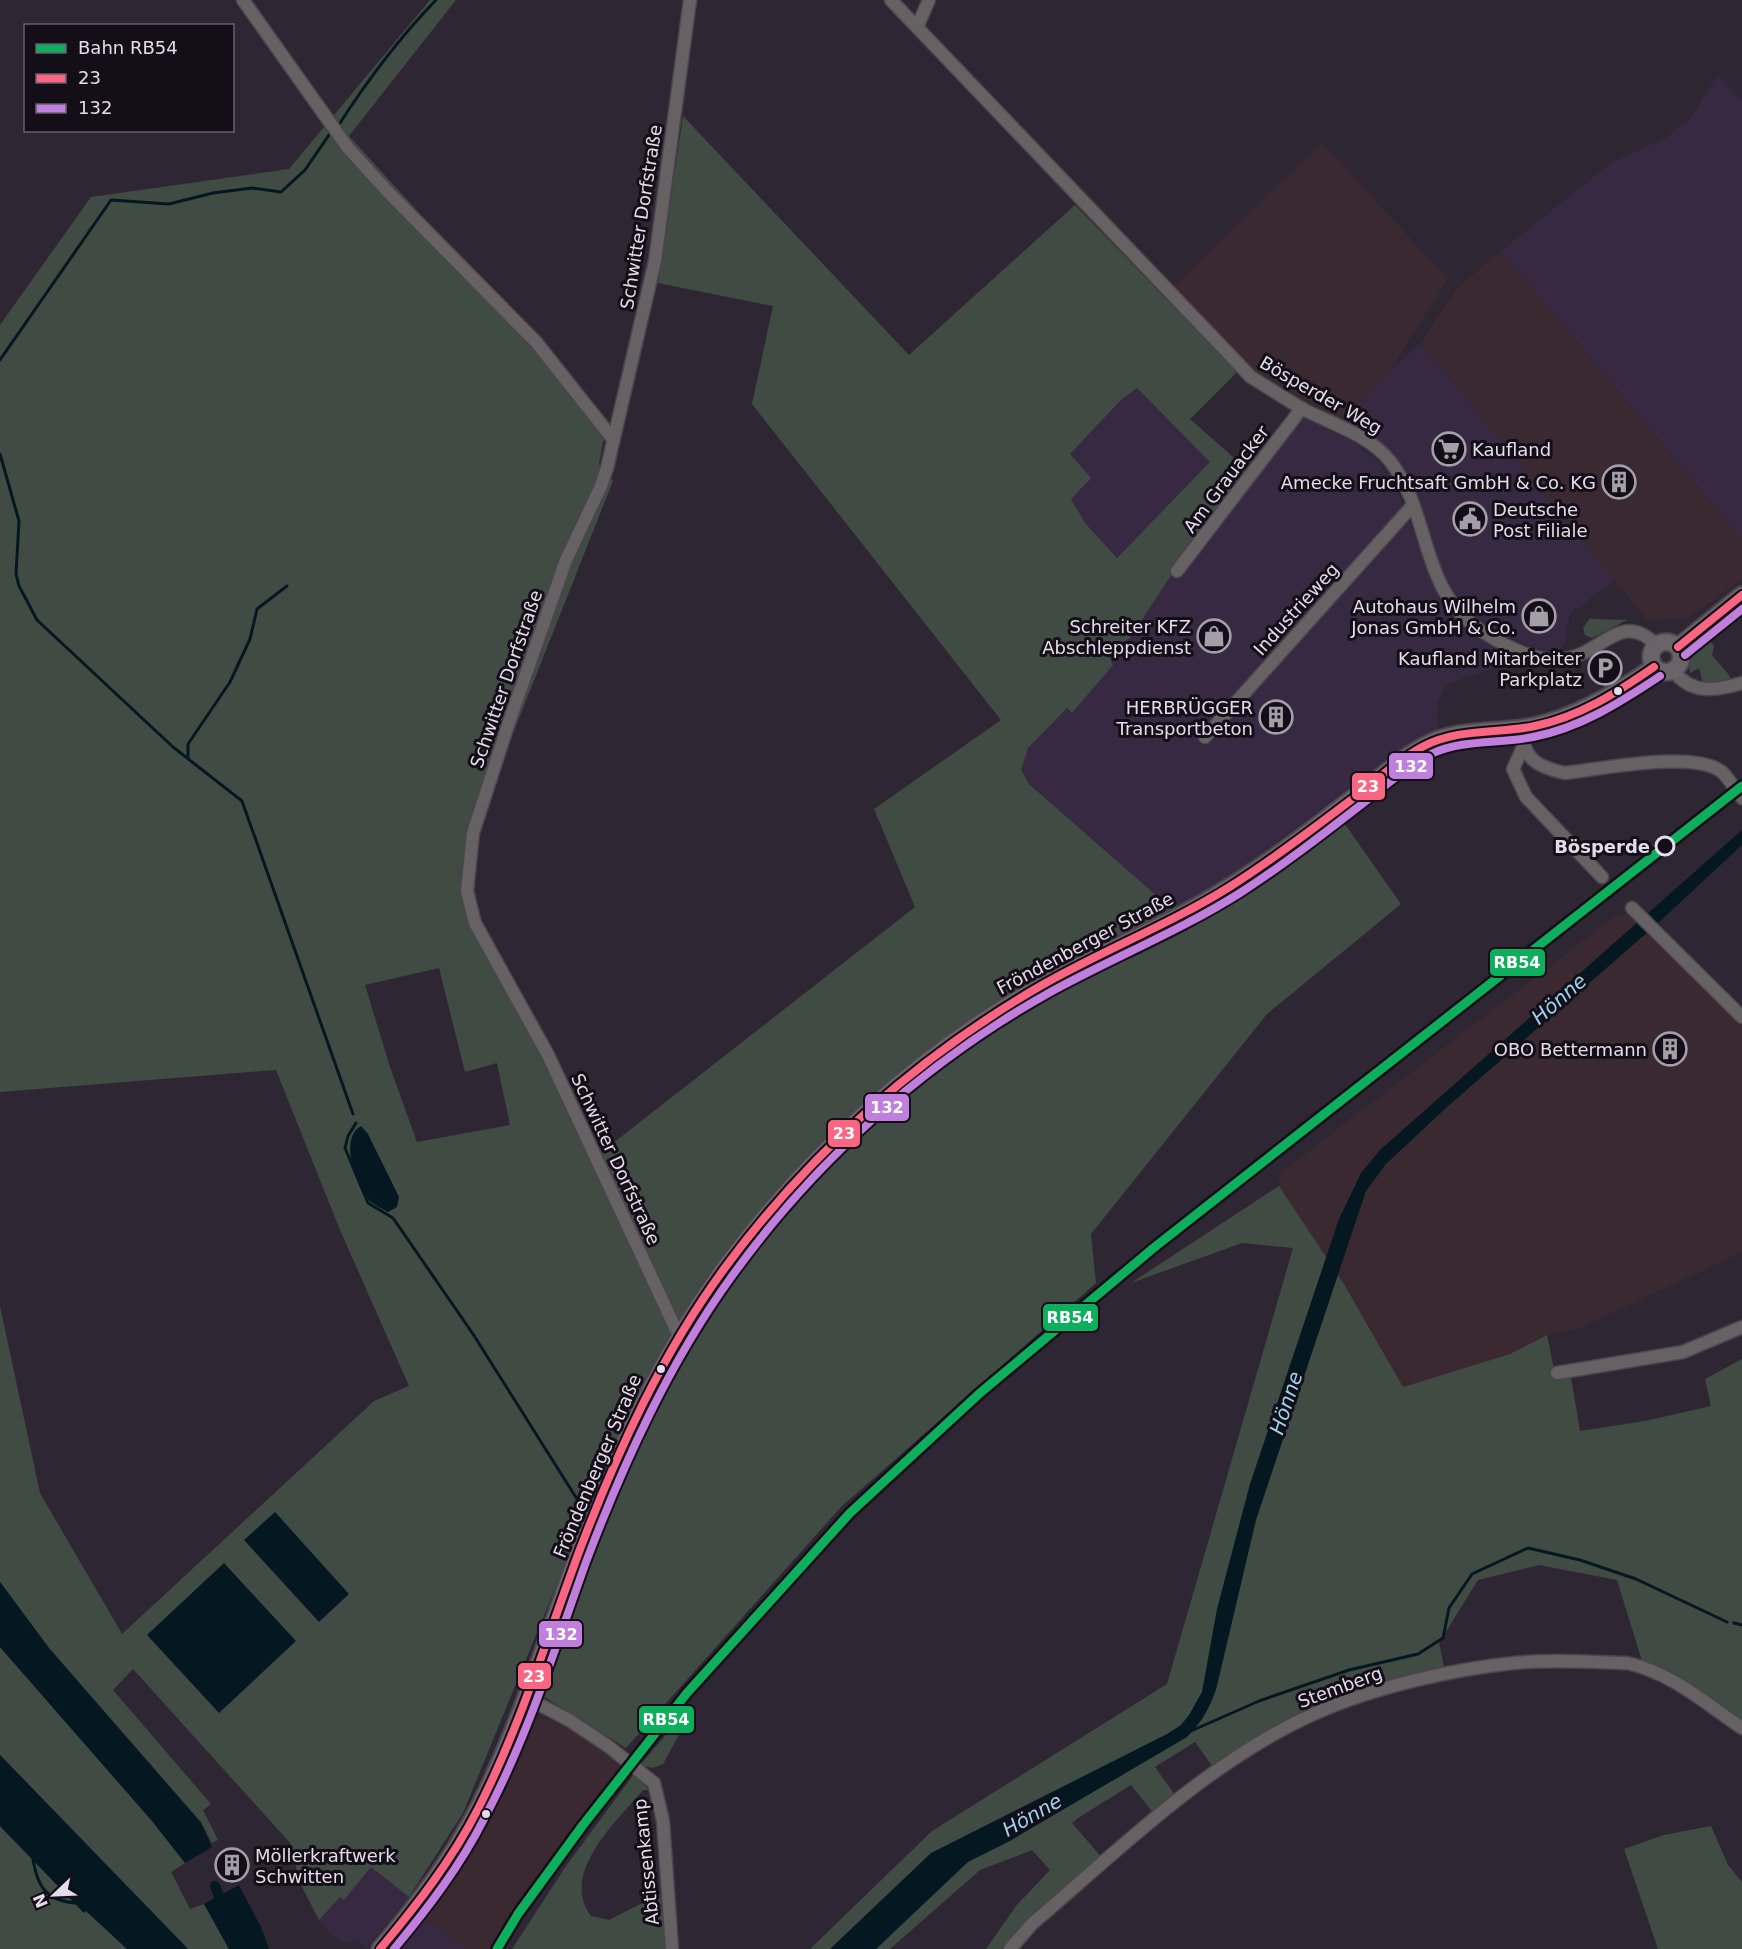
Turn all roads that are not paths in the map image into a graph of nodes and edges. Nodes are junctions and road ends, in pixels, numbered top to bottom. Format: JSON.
{"nodes":[{"id":1,"x":243,"y":0,"type":"edge"},
{"id":2,"x":690,"y":0,"type":"edge"},
{"id":3,"x":891,"y":0,"type":"edge"},
{"id":4,"x":929,"y":0,"type":"edge"},
{"id":5,"x":917,"y":27,"type":"junction"},
{"id":6,"x":1302,"y":408,"type":"junction"},
{"id":7,"x":612,"y":438,"type":"junction"},
{"id":8,"x":1413,"y":505,"type":"junction"},
{"id":9,"x":1177,"y":571,"type":"dead end"},
{"id":10,"x":1742,"y":595,"type":"edge"},
{"id":11,"x":1656,"y":645,"type":"junction"},
{"id":12,"x":1678,"y":647,"type":"junction"},
{"id":13,"x":1654,"y":667,"type":"junction"},
{"id":14,"x":1673,"y":670,"type":"junction"},
{"id":15,"x":1742,"y":683,"type":"edge"},
{"id":16,"x":1520,"y":728,"type":"junction"},
{"id":17,"x":1205,"y":737,"type":"dead end"},
{"id":18,"x":1523,"y":747,"type":"junction"},
{"id":19,"x":1742,"y":798,"type":"edge"},
{"id":20,"x":1602,"y":877,"type":"dead end"},
{"id":21,"x":1636,"y":912,"type":"dead end"},
{"id":22,"x":1742,"y":1017,"type":"edge"},
{"id":23,"x":1742,"y":1327,"type":"edge"},
{"id":24,"x":679,"y":1336,"type":"junction"},
{"id":25,"x":1557,"y":1373,"type":"dead end"},
{"id":26,"x":525,"y":1697,"type":"junction"},
{"id":27,"x":1742,"y":1728,"type":"edge"},
{"id":28,"x":380,"y":1949,"type":"edge"},
{"id":29,"x":672,"y":1949,"type":"edge"},
{"id":30,"x":1010,"y":1949,"type":"edge"}],
"edges":[{"from":1,"to":7,"type":"street"},
{"from":2,"to":7,"type":"street","name":"Schwitter Dorfstraße"},
{"from":3,"to":5,"type":"street","name":"Bösperder Weg"},
{"from":4,"to":5,"type":"street"},
{"from":5,"to":6,"type":"street","name":"Bösperder Weg"},
{"from":6,"to":8,"type":"street","name":"Bösperder Weg"},
{"from":6,"to":9,"type":"street","name":"Am Grauacker"},
{"from":7,"to":24,"type":"street","name":"Schwitter Dorfstraße"},
{"from":8,"to":11,"type":"street","name":"Bösperder Weg"},
{"from":8,"to":17,"type":"street","name":"Industrieweg"},
{"from":10,"to":12,"type":"main road"},
{"from":11,"to":12,"type":"main road"},
{"from":11,"to":13,"type":"main road"},
{"from":12,"to":14,"type":"main road"},
{"from":13,"to":14,"type":"main road"},
{"from":13,"to":16,"type":"main road","name":"Fröndenberger Straße"},
{"from":14,"to":15,"type":"street"},
{"from":16,"to":18,"type":"street"},
{"from":16,"to":24,"type":"main road","name":"Fröndenberger Straße"},
{"from":18,"to":19,"type":"street"},
{"from":18,"to":20,"type":"street"},
{"from":21,"to":22,"type":"street"},
{"from":23,"to":25,"type":"street"},
{"from":24,"to":26,"type":"main road","name":"Fröndenberger Straße"},
{"from":26,"to":28,"type":"main road","name":"Fröndenberger Straße"},
{"from":26,"to":29,"type":"street","name":"Abtissenkamp"},
{"from":27,"to":30,"type":"street","name":"Stemberg"}]}
